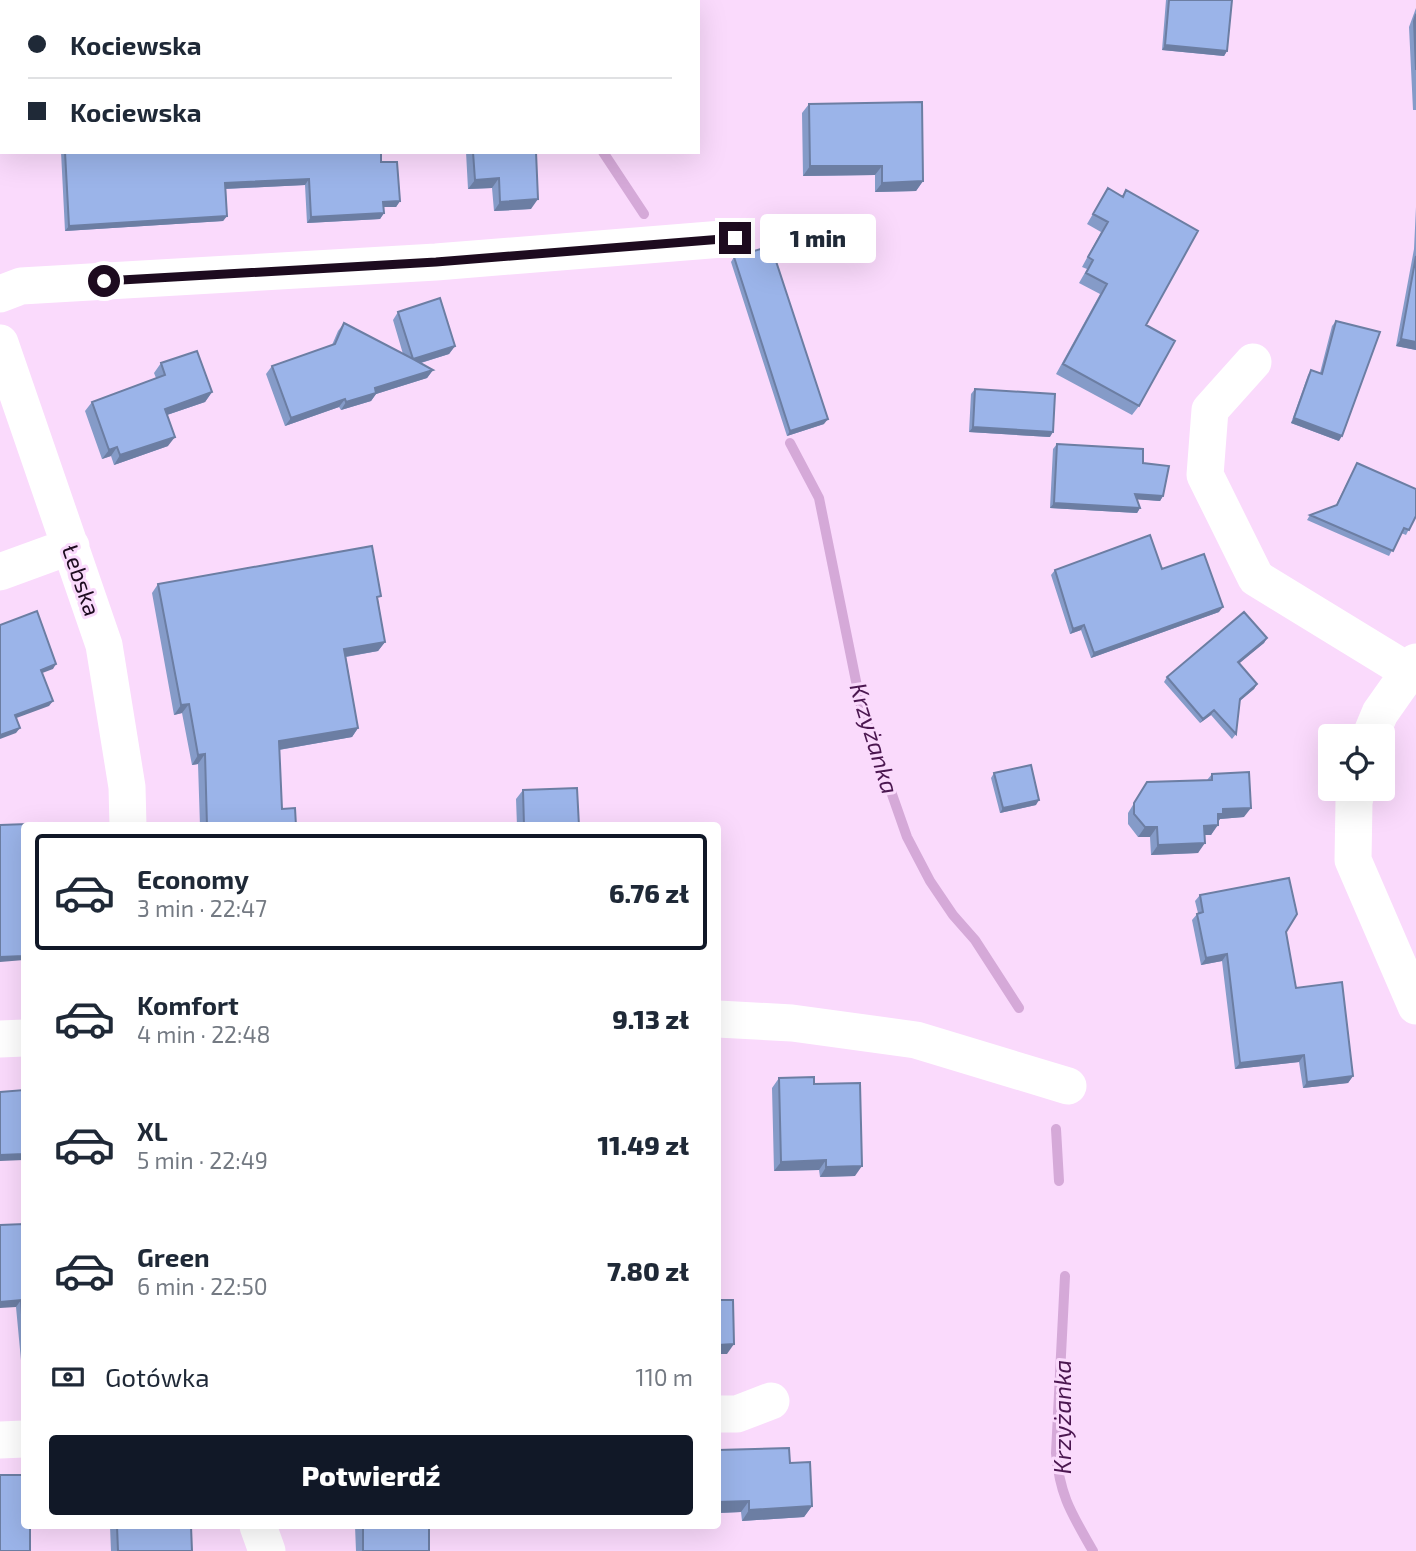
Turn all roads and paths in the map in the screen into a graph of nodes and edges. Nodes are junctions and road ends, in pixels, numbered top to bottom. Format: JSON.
{"nodes":[{"id":1,"x":735,"y":238,"type":"dead end"},
{"id":2,"x":0,"y":294,"type":"edge"},
{"id":3,"x":0,"y":343,"type":"edge"},
{"id":4,"x":1253,"y":362,"type":"dead end"},
{"id":5,"x":71,"y":546,"type":"junction"},
{"id":6,"x":0,"y":572,"type":"edge"},
{"id":7,"x":1414,"y":670,"type":"edge"},
{"id":8,"x":1375,"y":724,"type":"edge"},
{"id":9,"x":1354,"y":801,"type":"edge"},
{"id":10,"x":128,"y":822,"type":"edge"},
{"id":11,"x":1416,"y":1006,"type":"edge"},
{"id":12,"x":721,"y":1019,"type":"edge"},
{"id":13,"x":21,"y":1038,"type":"edge"},
{"id":14,"x":0,"y":1039,"type":"edge"},
{"id":15,"x":1068,"y":1087,"type":"dead end"},
{"id":16,"x":771,"y":1401,"type":"dead end"},
{"id":17,"x":721,"y":1414,"type":"edge"},
{"id":18,"x":21,"y":1439,"type":"edge"},
{"id":19,"x":0,"y":1440,"type":"edge"},
{"id":20,"x":259,"y":1529,"type":"edge"},
{"id":21,"x":267,"y":1551,"type":"edge"}],
"edges":[{"from":1,"to":2,"type":"street"},
{"from":3,"to":5,"type":"street","name":"Łebska"},
{"from":4,"to":7,"type":"street"},
{"from":5,"to":6,"type":"street"},
{"from":5,"to":10,"type":"street","name":"Łebska"},
{"from":7,"to":8,"type":"street"},
{"from":9,"to":11,"type":"street"},
{"from":12,"to":15,"type":"street"},
{"from":13,"to":14,"type":"street"},
{"from":16,"to":17,"type":"street"},
{"from":18,"to":19,"type":"street"},
{"from":20,"to":21,"type":"street"}]}
